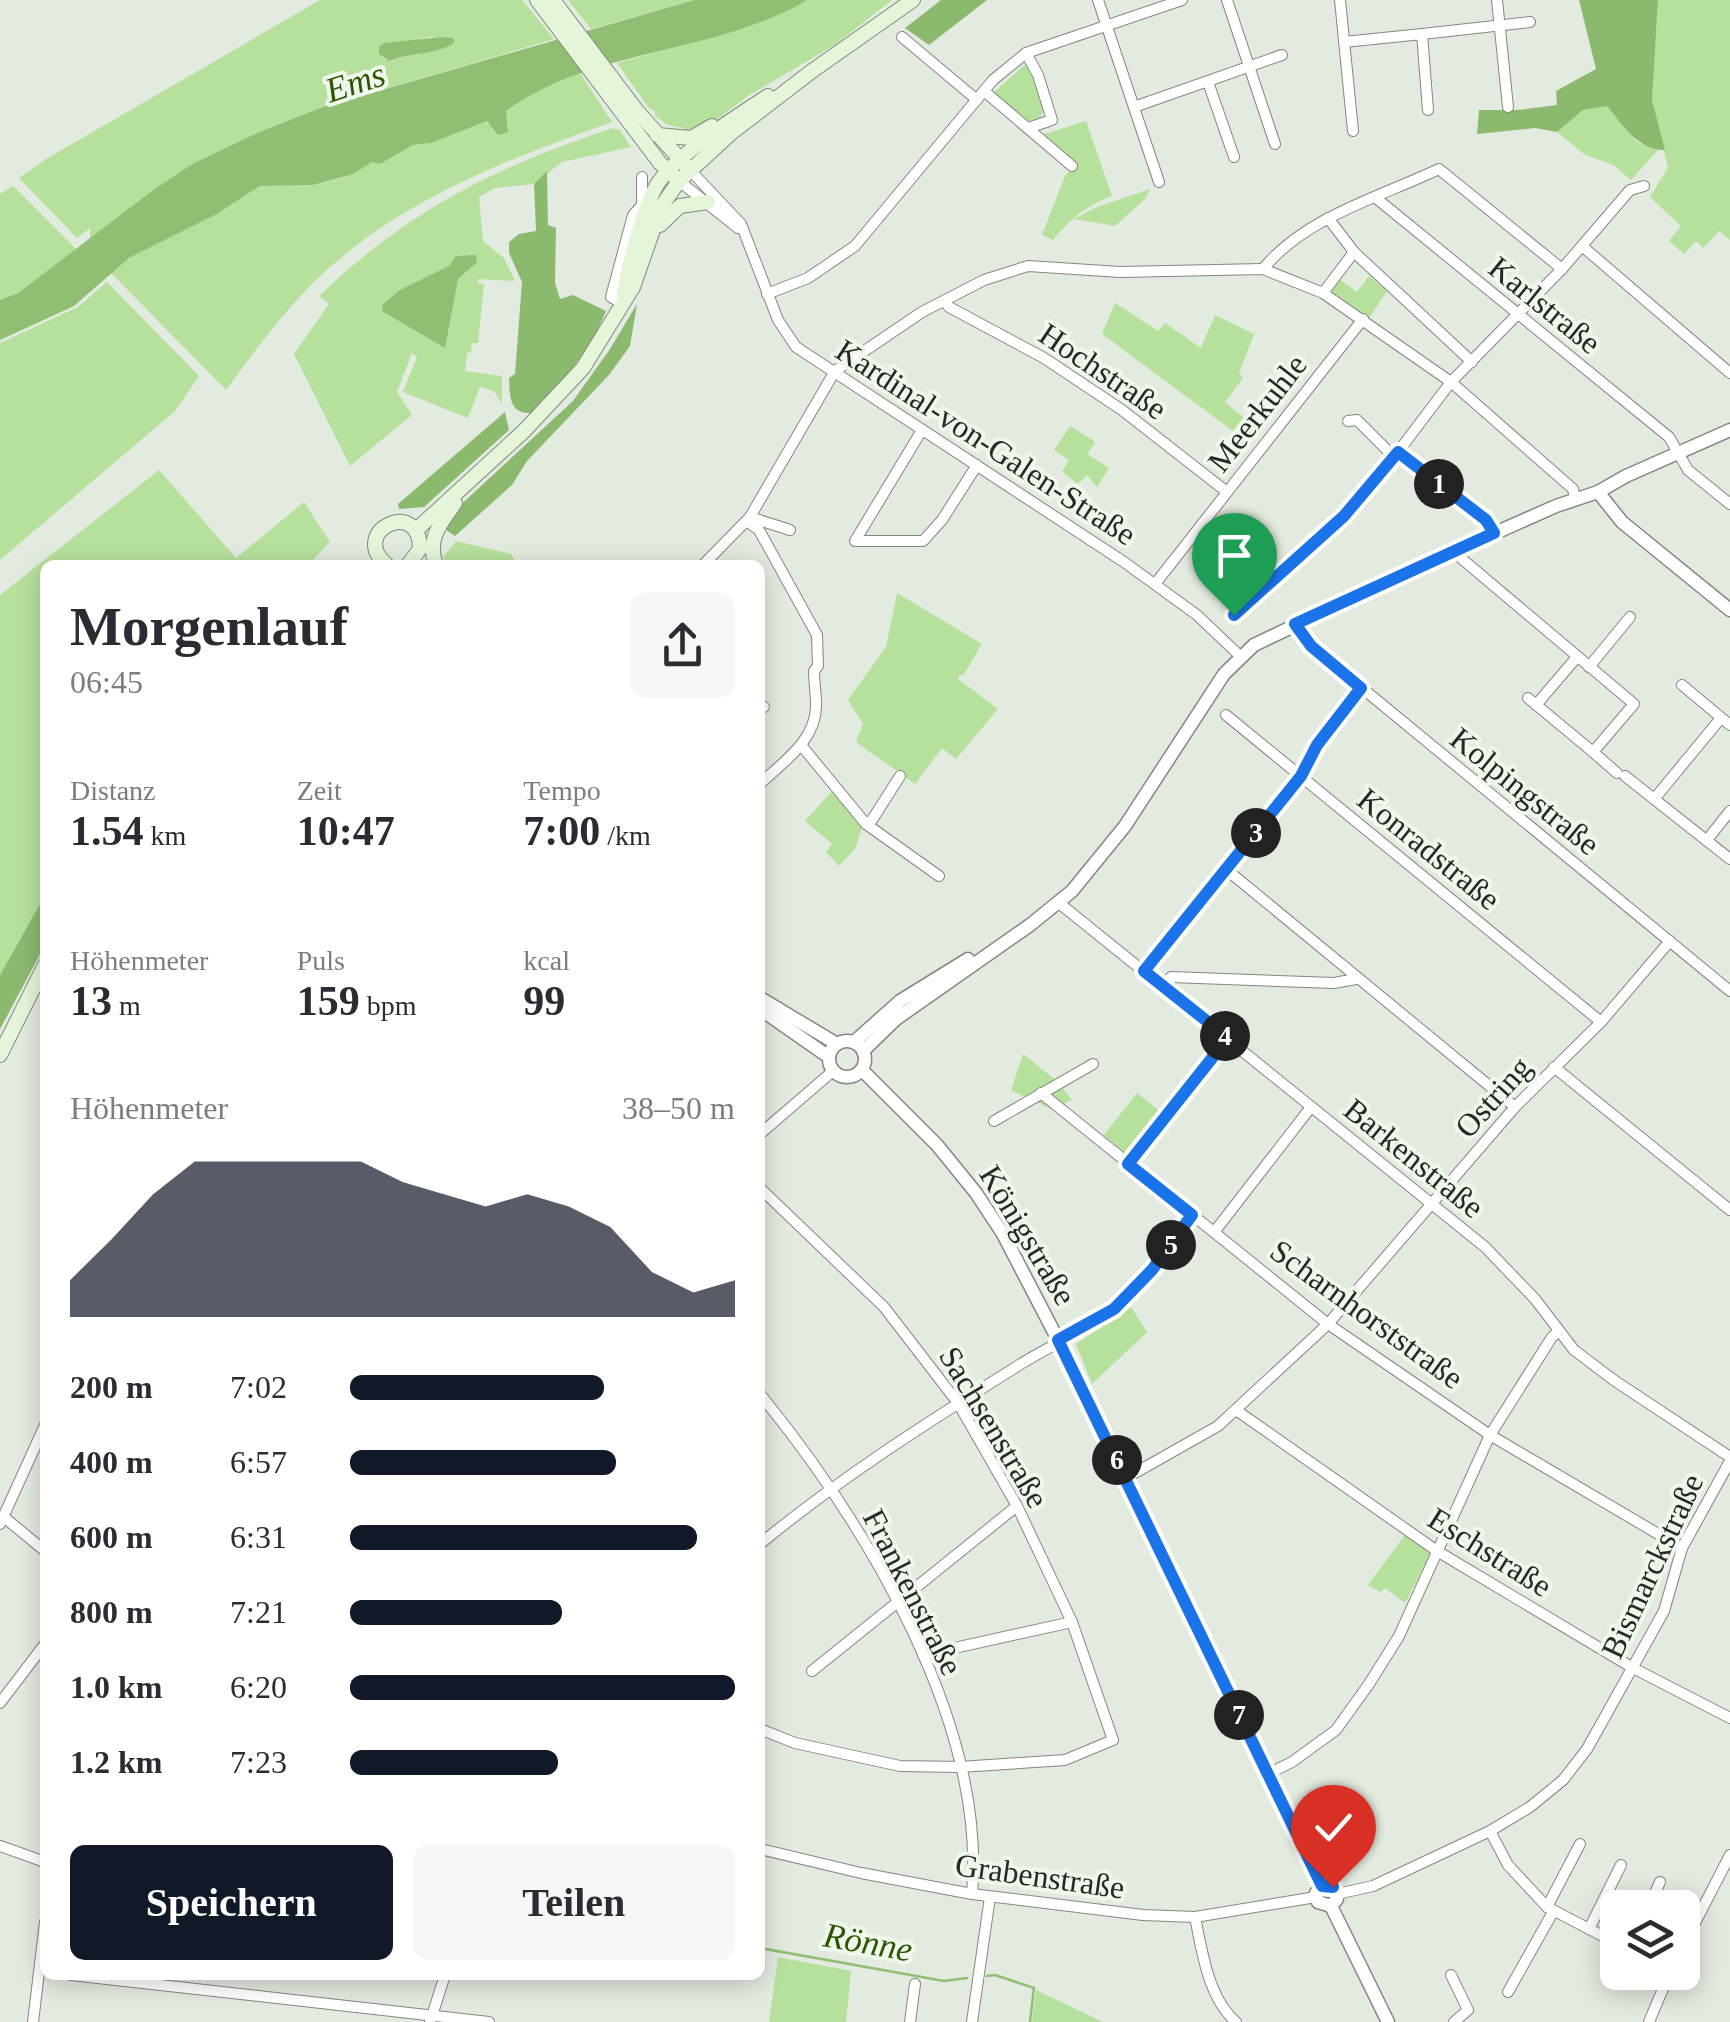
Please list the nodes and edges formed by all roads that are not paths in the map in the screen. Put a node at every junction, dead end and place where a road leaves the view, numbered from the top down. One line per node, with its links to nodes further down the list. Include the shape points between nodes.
1 (537, 0): 24 (main road)
2 (553, 0): 24 (main road)
3 (913, 0): 18 (main road)
4 (1098, 0): 10 (street)
5 (1181, 0): 10 (street)
6 (1227, 0): 17 (street)
7 (1340, 0): 14 (street)
8 (1497, 0): 11 (street)
9 (1530, 22): 11 (street)
10 (1107, 25): 15 (street); 21 (street)
11 (1500, 25): 12 (street); 22 (street)
12 (1422, 34): 14 (street); 23 (street)
13 (902, 37): 20 (street)
14 (1344, 42): 27 (street)
15 (1026, 54): 20 (street); 26 (street, via 1052,120)
16 (1282, 55): 17 (street)
17 (1248, 66): 19 (street); 29 (street)
18 (812, 71): 25 (main road); 32 (main road)
19 (1208, 82): 21 (street); 30 (street)
20 (981, 96): 26 (street); 47 (street, via 855,246 808,278)
21 (1134, 106): 34 (street)
22 (1508, 107)
23 (1428, 110)
24 (630, 112): 28 (main road); 32 (main road)
25 (731, 120): 28 (main road, via 690,138); 32 (main road)
26 (1028, 128): 31 (street)
27 (1353, 131)
28 (656, 135): 32 (main road)
29 (1275, 144)
30 (1234, 157)
31 (1072, 166)
32 (680, 171): 37 (street); 38 (main road, via 657,184); 40 (main road); 41 (street, Kardinal-von-Galen-Straße, via 734,212)
33 (642, 178): 38 (street)
34 (1159, 182)
35 (1644, 186): 42 (street, via 1630,190)
36 (1376, 198): 39 (street); 45 (street, via 1440,169); 50 (street, Karlstraße)
37 (708, 202): 40 (main road, via 676,208); 41 (street)
38 (646, 206): 49 (main road)
39 (1328, 218): 43 (street); 44 (street, via 1277,251)
40 (650, 237): 49 (main road)
41 (749, 239): 47 (street, Kardinal-von-Galen-Straße)
42 (1582, 246): 45 (street); 54 (street)
43 (1354, 252): 46 (street); 52 (street)
44 (1262, 269): 46 (street); 48 (street, via 1028,266)
45 (1562, 269): 50 (street)
46 (1323, 293): 51 (street)
47 (766, 294): 53 (street, Kardinal-von-Galen-Straße, via 790,339)
48 (944, 301): 53 (street); 63 (street, Hochstraße, via 1059,367)
49 (622, 304): 62 (main road, via 560,395)
50 (1518, 314): 52 (street); 60 (street, Karlstraße, via 1670,437)
51 (1362, 320): 55 (street); 63 (street, Meerkuhle)
52 (1472, 362): 55 (street)
53 (835, 371): 57 (street, Kardinal-von-Galen-Straße); 67 (street)
54 (1730, 373)
55 (1451, 382): 59 (street); 65 (street, via 1573,489)
56 (1348, 421): 59 (street, via 1358,420)
57 (922, 430): 61 (street, Kardinal-von-Galen-Straße); 61 (street, via 861,542 923,541)
58 (1730, 430): 60 (street)
59 (1396, 454): 70 (street, via 1486,520); 78 (street, via 1344,516)
60 (1678, 454): 64 (street); 66 (street, Karlstraße)
61 (976, 465): 76 (street, Kardinal-von-Galen-Straße)
62 (470, 482): 68 (main road); 74 (main road, via 433,538)
63 (1227, 492): 76 (street, Meerkuhle)
64 (1598, 492): 65 (street); 77 (street, via 1622,522)
65 (1575, 498): 70 (street)
66 (1730, 504)
67 (749, 519): 69 (street); 75 (street); 88 (street, via 818,635 812,728)
68 (416, 530): 72 (main road, via 397,522 384,526 376,539); 73 (main road)
69 (790, 530)
70 (1494, 533): 71 (street)
71 (1458, 550): 80 (street); 82 (street)
72 (380, 560)
73 (415, 560)
74 (434, 560)
75 (708, 560)
76 (1155, 584): 81 (street, Kardinal-von-Galen-Straße)
77 (1730, 610)
78 (1234, 615)
79 (1630, 617): 83 (street)
80 (1295, 624): 81 (street); 85 (street, Kolpingstraße)
81 (1240, 656): 100 (street, via 1104,854)
82 (1578, 657): 83 (street); 89 (street, via 1532,702)
83 (1590, 667): 89 (street, via 1634,704)
84 (1682, 685): 87 (street)
85 (1361, 688): 91 (street); 101 (street, Kolpingstraße)
86 (1226, 715): 91 (street, Konradstraße)
87 (1726, 721): 93 (street)
88 (801, 745): 92 (street); 95 (street)
89 (1593, 752): 93 (street)
90 (900, 776): 95 (street)
91 (1301, 776): 98 (street); 109 (street, Konradstraße)
92 (765, 779)
93 (1656, 798): 96 (street)
94 (1730, 812): 96 (street)
95 (866, 824): 99 (street)
96 (1707, 840): 97 (street)
97 (1730, 858)
98 (1227, 870): 102 (street); 104 (street)
99 (938, 876)
100 (1058, 903): 102 (street, Barkenstraße); 111 (street, via 900,1001)
101 (1670, 941): 106 (street, Kolpingstraße); 109 (street, Ostring)
102 (1144, 971): 105 (street, Barkenstraße)
103 (40, 978): 112 (main road)
104 (1356, 978): 105 (street, via 1334,984 1171,976); 118 (street)
105 (1163, 986): 110 (street, Barkenstraße)
106 (1730, 991)
107 (765, 1002): 113 (street)
108 (765, 1012): 113 (street)
109 (1602, 1022): 115 (street, Ostring)
110 (1228, 1038): 119 (street, Barkenstraße); 122 (street)
111 (858, 1046): 113 (street); 116 (street)
112 (0, 1055)
113 (833, 1057): 116 (street, via 848,1077); 121 (street)
114 (1093, 1064): 117 (street)
115 (1554, 1067): 118 (street, Ostring); 125 (street)
116 (862, 1070): 130 (street, Königstraße, via 976,1193)
117 (1041, 1093): 120 (street); 122 (street, Scharnhorststraße)
118 (1514, 1106): 124 (street, Ostring)
119 (1311, 1107): 124 (street, Barkenstraße); 127 (street)
120 (994, 1120)
121 (765, 1129)
122 (1128, 1164): 126 (street, Scharnhorststraße)
123 (765, 1193): 132 (street, Sachsenstraße, via 884,1308)
124 (1433, 1204): 128 (street, Ostring); 129 (street, Barkenstraße, via 1498,1261)
125 (1730, 1210)
126 (1192, 1215): 127 (street, Scharnhorststraße); 130 (street, via 1114,1309)
127 (1215, 1231): 128 (street, Scharnhorststraße)
128 (1328, 1324): 133 (street, Ostring); 134 (street, Scharnhorststraße)
129 (1559, 1331): 134 (street); 136 (street, Barkenstraße, via 1614,1381)
130 (1058, 1340): 132 (street); 137 (street, Königstraße)
131 (765, 1400): 138 (street, Frankenstraße)
132 (958, 1403): 138 (street); 139 (street, Sachsenstraße)
133 (1236, 1410): 137 (street, Ostring); 144 (street, Eschstraße)
134 (1490, 1434): 143 (street, Scharnhorststraße); 144 (street)
135 (40, 1436): 140 (street)
136 (1730, 1459): 143 (street, Bismarckstraße)
137 (1126, 1478): 155 (street, Königstraße)
138 (832, 1489): 141 (street); 145 (street, Frankenstraße)
139 (1016, 1506): 145 (street); 146 (street, Sachsenstraße)
140 (3, 1521): 142 (street)
141 (765, 1540)
142 (40, 1547)
143 (1682, 1548): 149 (street, Bismarckstraße, via 1664,1611)
144 (1437, 1551): 149 (street, Eschstraße); 155 (street, via 1399,1636 1336,1730)
145 (898, 1602): 148 (street, Frankenstraße); 150 (street)
146 (1072, 1622): 148 (street); 154 (street, Sachsenstraße, via 1113,1740 1065,1760)
147 (40, 1651): 151 (street)
148 (923, 1655): 154 (street, Frankenstraße)
149 (1633, 1668): 152 (street, Eschstraße); 156 (street, Bismarckstraße, via 1563,1780)
150 (812, 1671)
151 (0, 1703)
152 (1730, 1718)
153 (765, 1731): 154 (street, via 900,1766)
154 (960, 1767): 166 (street, Frankenstraße, via 972,1819)
155 (1268, 1774): 165 (street, Königstraße)
156 (1490, 1831): 168 (street, Bismarckstraße); 169 (street, via 1508,1865)
157 (1580, 1844): 169 (street)
158 (0, 1846): 161 (street)
159 (765, 1849): 166 (street, Grabenstraße)
160 (1730, 1855): 170 (street)
161 (40, 1860)
162 (1621, 1864): 172 (street)
163 (1660, 1882): 164 (street)
164 (1656, 1890)
165 (1319, 1891): 168 (street, via 1321,1905); 171 (street, Grabenstraße)
166 (972, 1894): 167 (street, Grabenstraße)
167 (990, 1897): 171 (street, Grabenstraße); 185 (street)
168 (1334, 1900): 187 (street)
169 (1550, 1909): 172 (street); 180 (street)
170 (1700, 1913)
171 (1195, 1917): 186 (street, via 1204,1960 1225,2012)
172 (1588, 1929): 173 (street)
173 (1600, 1935)
174 (1451, 1975): 188 (street, via 1468,2010)
175 (40, 1980): 182 (street)
176 (112, 1980): 181 (street)
177 (443, 1980): 181 (street)
178 (914, 1984): 184 (street)
179 (1662, 1990): 189 (street)
180 (1508, 1992)
181 (431, 2019): 183 (street)
182 (32, 2022)
183 (489, 2022)
184 (910, 2022)
185 (972, 2022)
186 (1236, 2022)
187 (1388, 2022)
188 (1454, 2022)
189 (1648, 2022)

